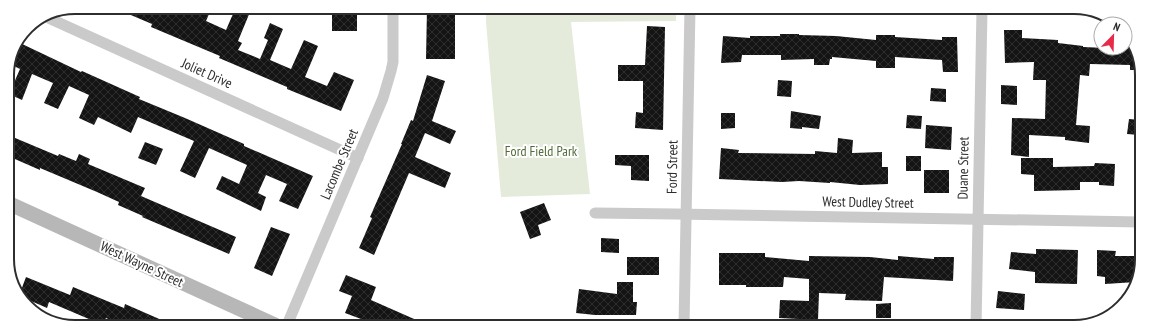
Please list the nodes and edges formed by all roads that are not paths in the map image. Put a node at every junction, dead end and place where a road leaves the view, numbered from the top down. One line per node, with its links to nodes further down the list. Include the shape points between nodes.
1 (393, 14): 5 (street, Lacombe Street, via 391,72)
2 (690, 14): 8 (street, Ford Street)
3 (982, 14): 9 (street, Duane Street)
4 (51, 19): 5 (street, Joliet Drive)
5 (358, 158): 12 (street, Lacombe Street)
6 (14, 206): 11 (street, West Wayne Street)
7 (595, 214): 8 (street, West Dudley Street)
8 (687, 214): 9 (street, West Dudley Street); 13 (street, Ford Street)
9 (978, 219): 10 (street, West Dudley Street); 14 (street, Duane Street)
10 (1135, 222)
11 (265, 320)
12 (289, 320)
13 (684, 320)
14 (976, 320)

